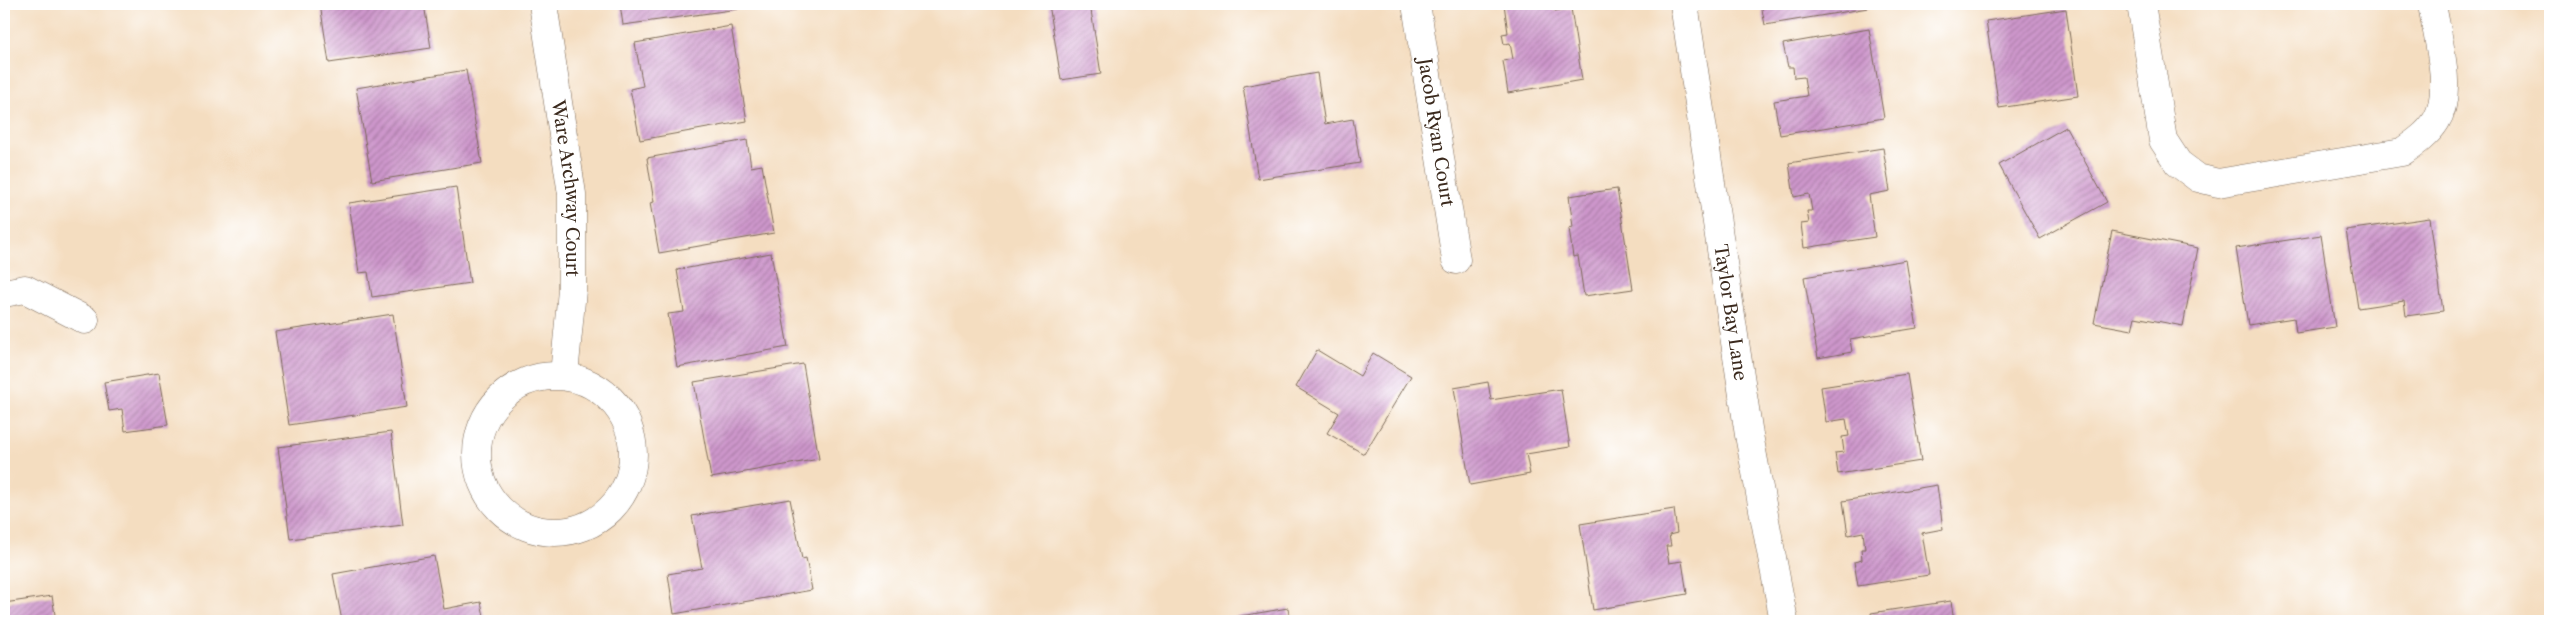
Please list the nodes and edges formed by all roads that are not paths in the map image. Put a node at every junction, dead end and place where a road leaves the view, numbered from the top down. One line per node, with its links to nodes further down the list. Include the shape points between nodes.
1 (543, 4): 9 (street, Ware Archway Court, via 572,194 572,290)
2 (1416, 4): 6 (street, Jacob Ryan Court)
3 (1684, 4): 10 (street, Taylor Bay Lane, via 1749,436)
4 (2141, 4): 5 (street, via 2163,140 2178,163 2198,178 2218,183 2402,152 2424,136 2437,120 2446,94)
5 (2432, 4)
6 (1456, 260)
7 (4, 293): 8 (street, via 25,289)
8 (85, 320)
9 (564, 375): 9 (street, via 539,376 508,391 496,402 482,424 477,448 479,474 489,497 507,516 529,528 554,533 579,529 603,518 621,498 632,473 634,455 627,420 612,398 590,382)
10 (1784, 621)

